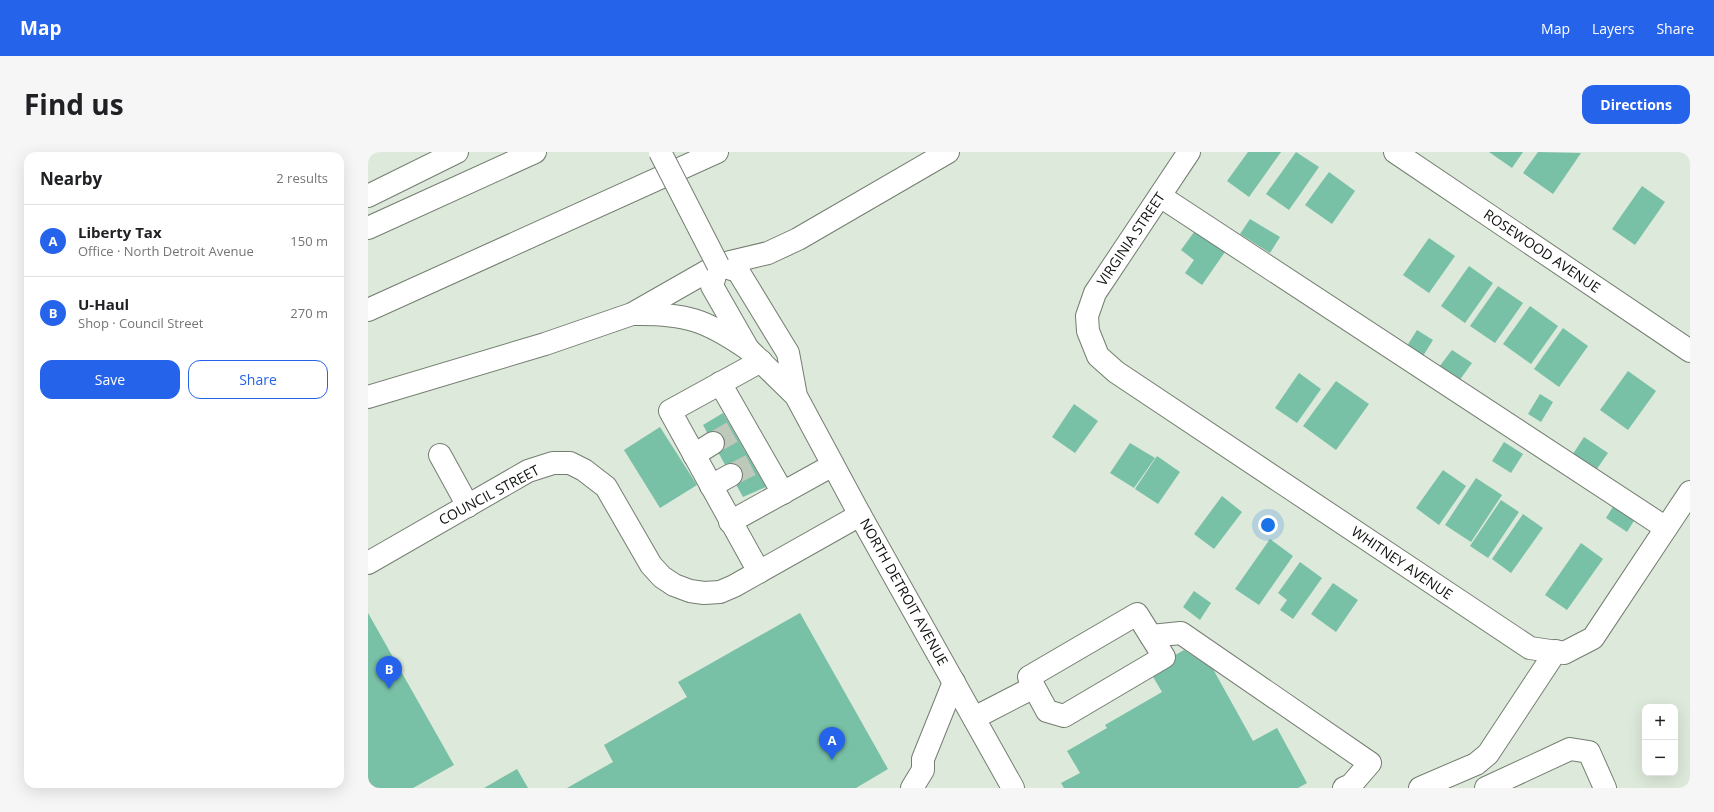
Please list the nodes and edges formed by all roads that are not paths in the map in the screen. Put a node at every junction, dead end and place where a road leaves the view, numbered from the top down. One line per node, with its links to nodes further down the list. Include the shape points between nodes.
1 (457, 152): 8 (main road)
2 (535, 152): 10 (main road)
3 (660, 152): 11 (main road, bridge)
4 (717, 152): 12 (main road)
5 (948, 152): 11 (main road, via 798,239 768,253)
6 (1189, 152): 9 (main road, VIRGINIA STREET)
7 (1395, 152): 15 (main road, ROSEWOOD AVENUE)
8 (368, 196)
9 (1160, 196): 14 (main road, VIRGINIA STREET, via 1095,293 1088,316); 31 (main road)
10 (368, 228)
11 (718, 265): 13 (main road); 16 (main road, NORTH DETROIT AVENUE, via 712,286); 18 (main road, NORTH DETROIT AVENUE, via 738,271 788,353)
12 (368, 310)
13 (632, 314): 16 (main road, via 661,314 695,320 726,334); 19 (main road, via 545,344)
14 (1088, 331): 35 (main road, WHITNEY AVENUE, via 1098,356 1116,372 1530,648)
15 (1690, 351)
16 (754, 355): 17 (main road); 18 (main road, NORTH DETROIT AVENUE)
17 (720, 383): 22 (main road, via 670,411); 27 (main road, via 739,428 758,462)
18 (796, 396): 23 (main road, NORTH DETROIT AVENUE)
19 (368, 397)
20 (713, 444): 22 (main road)
21 (440, 454): 28 (main road)
22 (694, 455): 25 (main road)
23 (833, 465): 27 (main road); 29 (main road, NORTH DETROIT AVENUE)
24 (731, 475): 25 (main road)
25 (711, 486): 30 (main road)
26 (1690, 492): 31 (main road, WHITNEY AVENUE)
27 (783, 493): 30 (main road)
28 (468, 506): 32 (main road, COUNCIL STREET); 33 (main road, COUNCIL STREET, via 528,471 553,463 570,463 606,487 651,565 674,585 690,591 720,592)
29 (860, 515): 33 (main road, COUNCIL STREET); 36 (main road, NORTH DETROIT AVENUE)
30 (730, 522): 33 (main road)
31 (1666, 528): 35 (main road, WHITNEY AVENUE, via 1593,638 1564,653)
32 (374, 559)
33 (759, 572)
34 (1151, 636): 37 (main road, via 1137,614 1029,677); 37 (main road, via 1164,657 1064,716 1047,711); 44 (main road, via 1181,633 1370,763)
35 (1556, 652): 45 (main road, via 1488,754 1476,764)
36 (954, 682): 38 (main road, NORTH DETROIT AVENUE); 40 (main road)
37 (1034, 687): 38 (main road)
38 (974, 718): 43 (main road, NORTH DETROIT AVENUE)
39 (1589, 752): 46 (main road, via 1570,749); 47 (main road); 48 (main road)
40 (923, 759): 41 (main road, via 913,765); 42 (main road, via 923,770)
41 (900, 788)
42 (912, 788)
43 (1013, 788)
44 (1344, 788)
45 (1420, 788)
46 (1486, 788)
47 (1512, 788)
48 (1605, 788)

